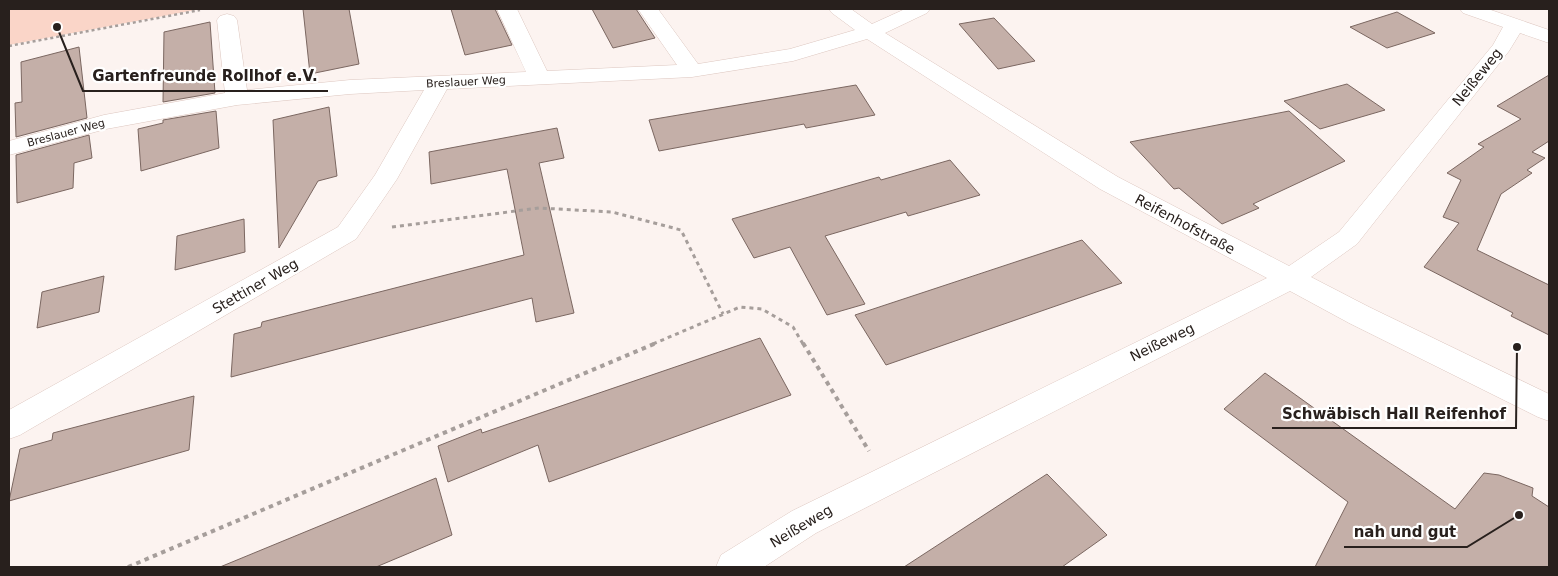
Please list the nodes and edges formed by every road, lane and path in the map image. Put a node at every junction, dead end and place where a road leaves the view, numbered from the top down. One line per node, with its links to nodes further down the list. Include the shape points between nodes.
1 (206, 9): 11 (path)
2 (506, 9): 13 (street)
3 (648, 9): 12 (street)
4 (839, 9): 9 (street, Reifenhofstraße)
5 (920, 9): 9 (street, Breslauer Weg)
6 (1470, 9): 8 (street)
7 (227, 20): 15 (street)
8 (1514, 25): 10 (street); 18 (street, Neißeweg, via 1502,47 1348,238)
9 (870, 32): 12 (street, Breslauer Weg, via 793,55); 18 (street, Reifenhofstraße, via 1110,183)
10 (1549, 37)
11 (9, 46)
12 (692, 71): 13 (street, Breslauer Weg)
13 (540, 79): 14 (street, Breslauer Weg)
14 (439, 83): 15 (street, Breslauer Weg, via 350,87); 17 (street, Stettiner Weg, via 385,179)
15 (237, 98): 16 (street, Breslauer Weg, via 104,122)
16 (9, 148)
17 (347, 233): 19 (path, via 538,208 612,212 681,230); 21 (street, Stettiner Weg)
18 (1289, 279): 20 (street, Reifenhofstraße); 22 (street, Neißeweg)
19 (723, 314): 22 (path, via 740,307 762,309 793,327); 23 (path)
20 (1549, 408)
21 (9, 426)
22 (886, 480): 24 (street, Neißeweg, via 804,522)
23 (128, 567)
24 (734, 567)

